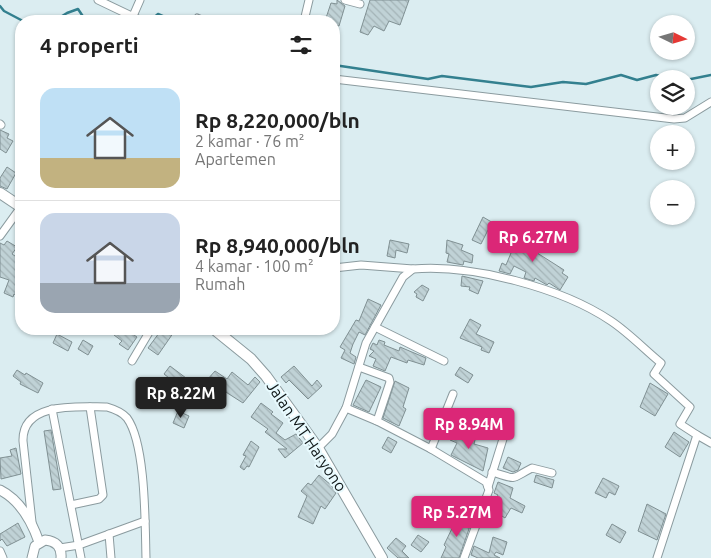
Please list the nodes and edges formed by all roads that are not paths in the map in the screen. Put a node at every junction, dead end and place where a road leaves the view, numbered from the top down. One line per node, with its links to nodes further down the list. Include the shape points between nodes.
1 (98, 0): 6 (street)
2 (140, 0): 7 (street)
3 (309, 0): 8 (street)
4 (344, 0): 5 (street)
5 (360, 4)
6 (130, 15)
7 (132, 15)
8 (305, 15)
9 (340, 80): 10 (street, via 674,119 685,118)
10 (711, 102)
11 (0, 193): 12 (main road)
12 (15, 203)
13 (15, 215): 14 (street)
14 (0, 236)
15 (340, 267): 16 (street, via 361,264)
16 (413, 269): 17 (street, via 403,277); 29 (street, via 460,269 544,289 611,321 661,364 654,374 690,408 680,424)
17 (375, 327): 21 (street); 22 (street)
18 (147, 335): 20 (street)
19 (221, 335): 31 (main road, Jalan MT Haryono, via 258,366)
20 (132, 361)
21 (444, 361)
22 (359, 367): 26 (street); 27 (street, via 389,378)
23 (453, 394): 32 (street)
24 (90, 407): 25 (street); 37 (street, via 103,495); 38 (street, via 114,409 126,416 131,425 138,450)
25 (52, 408): 37 (street); 39 (street, via 32,418 23,430)
26 (346, 408): 27 (street); 31 (street, via 332,434)
27 (377, 421): 32 (street)
28 (507, 426): 33 (street)
29 (697, 435): 30 (street); 52 (street)
30 (711, 443)
31 (318, 448): 50 (main road, Jalan MT Haryono)
32 (431, 448): 35 (street, via 483,478)
33 (492, 472): 34 (street, via 513,478 532,468); 35 (street)
34 (552, 473)
35 (488, 488): 51 (street)
36 (0, 490): 39 (street, via 11,497)
37 (71, 505): 42 (street)
38 (145, 521): 40 (street); 49 (street)
39 (32, 522): 41 (street)
40 (109, 534): 42 (street); 48 (street)
41 (39, 542): 44 (street, via 51,541); 46 (street)
42 (79, 546): 44 (street); 47 (street)
43 (0, 552): 45 (street)
44 (61, 553)
45 (3, 558)
46 (32, 558)
47 (81, 558)
48 (111, 558)
49 (146, 558)
50 (382, 558)
51 (464, 558)
52 (656, 558)

